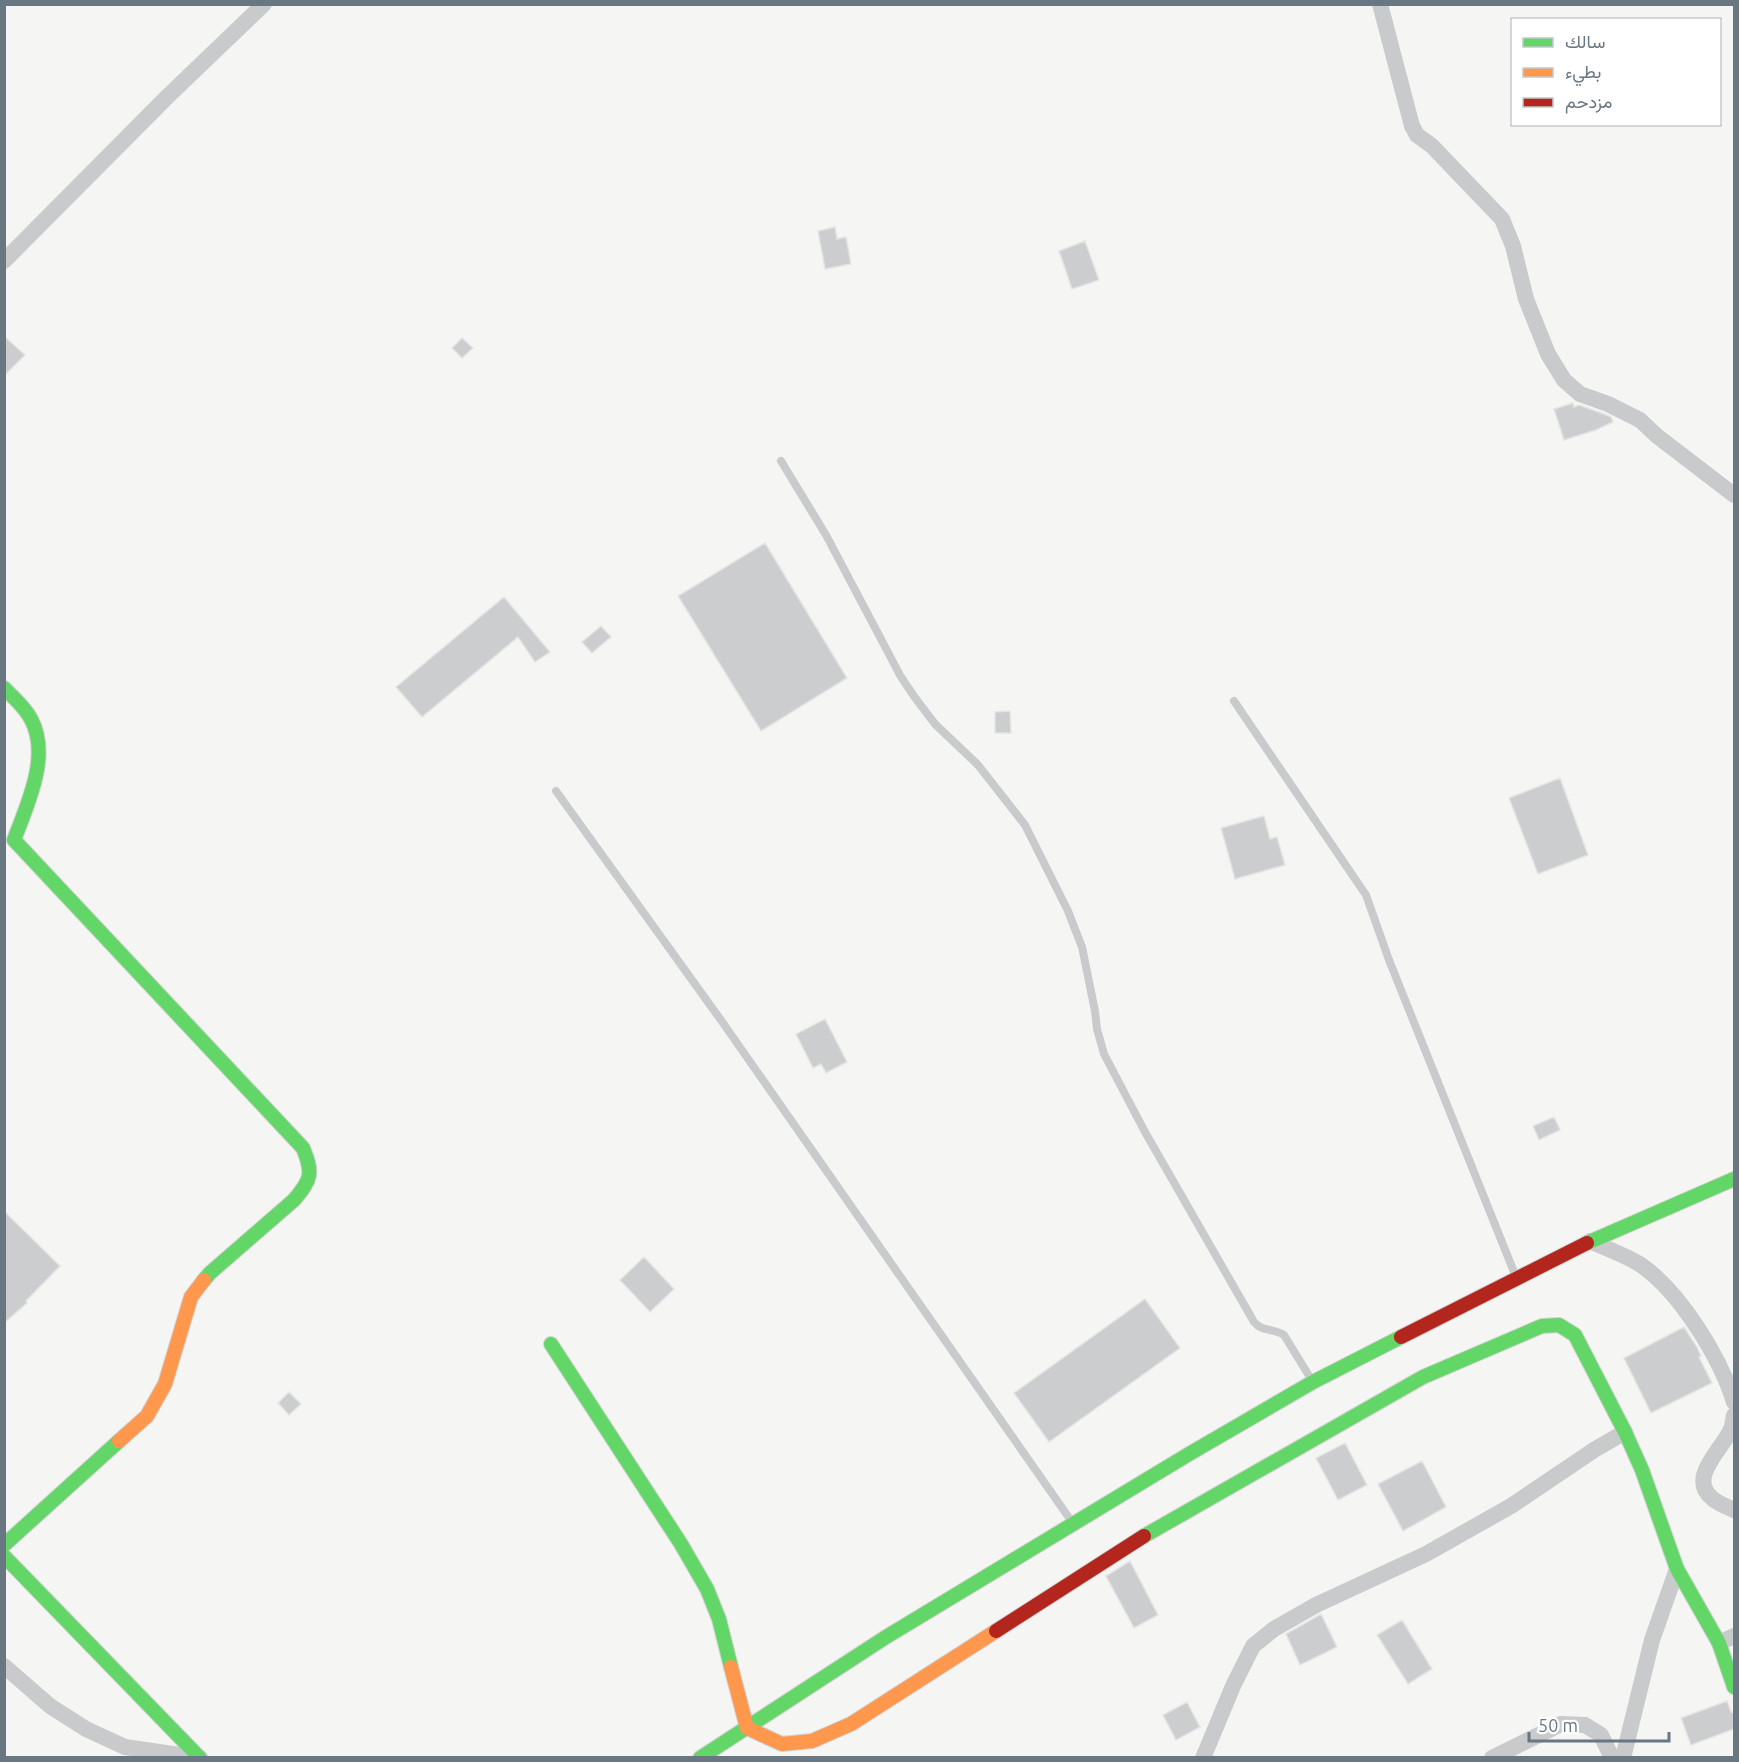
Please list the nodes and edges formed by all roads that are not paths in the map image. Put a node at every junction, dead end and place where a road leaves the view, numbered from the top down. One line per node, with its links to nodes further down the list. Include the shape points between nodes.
1 (264, 4): 3 (street)
2 (1380, 4): 5 (street, via 1412,126 1502,219 1526,299 1548,354 1564,380 1580,394 1640,420)
3 (4, 261)
4 (781, 461): 14 (lane, via 826,535 901,677 935,724 978,765 1025,825 1082,947 1104,1054 1254,1322 1259,1328 1284,1335)
5 (1734, 495)
6 (4, 688): 9 (street, via 34,724 38,744 32,792)
7 (1234, 701): 12 (lane, via 1366,895)
8 (556, 791): 19 (lane)
9 (9, 845): 20 (street, via 303,1149 311,1169 306,1186 294,1200 210,1273 191,1297 165,1384 147,1416)
10 (1734, 1179): 11 (street)
11 (1590, 1241): 12 (street); 15 (street, via 1640,1264 1668,1288 1703,1336)
12 (1517, 1279): 14 (street)
13 (551, 1344): 26 (street, via 707,1589 719,1619)
14 (1313, 1382): 19 (street)
15 (1734, 1402)
16 (1734, 1415): 18 (street, via 1731,1430 1704,1473 1704,1487 1712,1499)
17 (1625, 1432): 22 (street); 26 (street, via 1575,1335 1559,1325 1542,1326 1424,1377 1162,1524 851,1724 812,1741 782,1744); 29 (street, via 1511,1506 1426,1554 1274,1629 1253,1646)
18 (1734, 1510)
19 (1074, 1525): 26 (street, via 886,1637)
20 (4, 1545)
21 (4, 1556): 27 (street)
22 (1677, 1569): 23 (street); 32 (street, via 1652,1640)
23 (1727, 1640): 25 (street)
24 (4, 1666): 27 (street, via 50,1706 86,1729 125,1747)
25 (1734, 1687)
26 (747, 1728): 28 (street)
27 (200, 1758)
28 (700, 1758)
29 (1203, 1758)
30 (1492, 1758): 31 (street, via 1561,1724 1585,1725 1601,1735)
31 (1612, 1758)
32 (1623, 1758)

